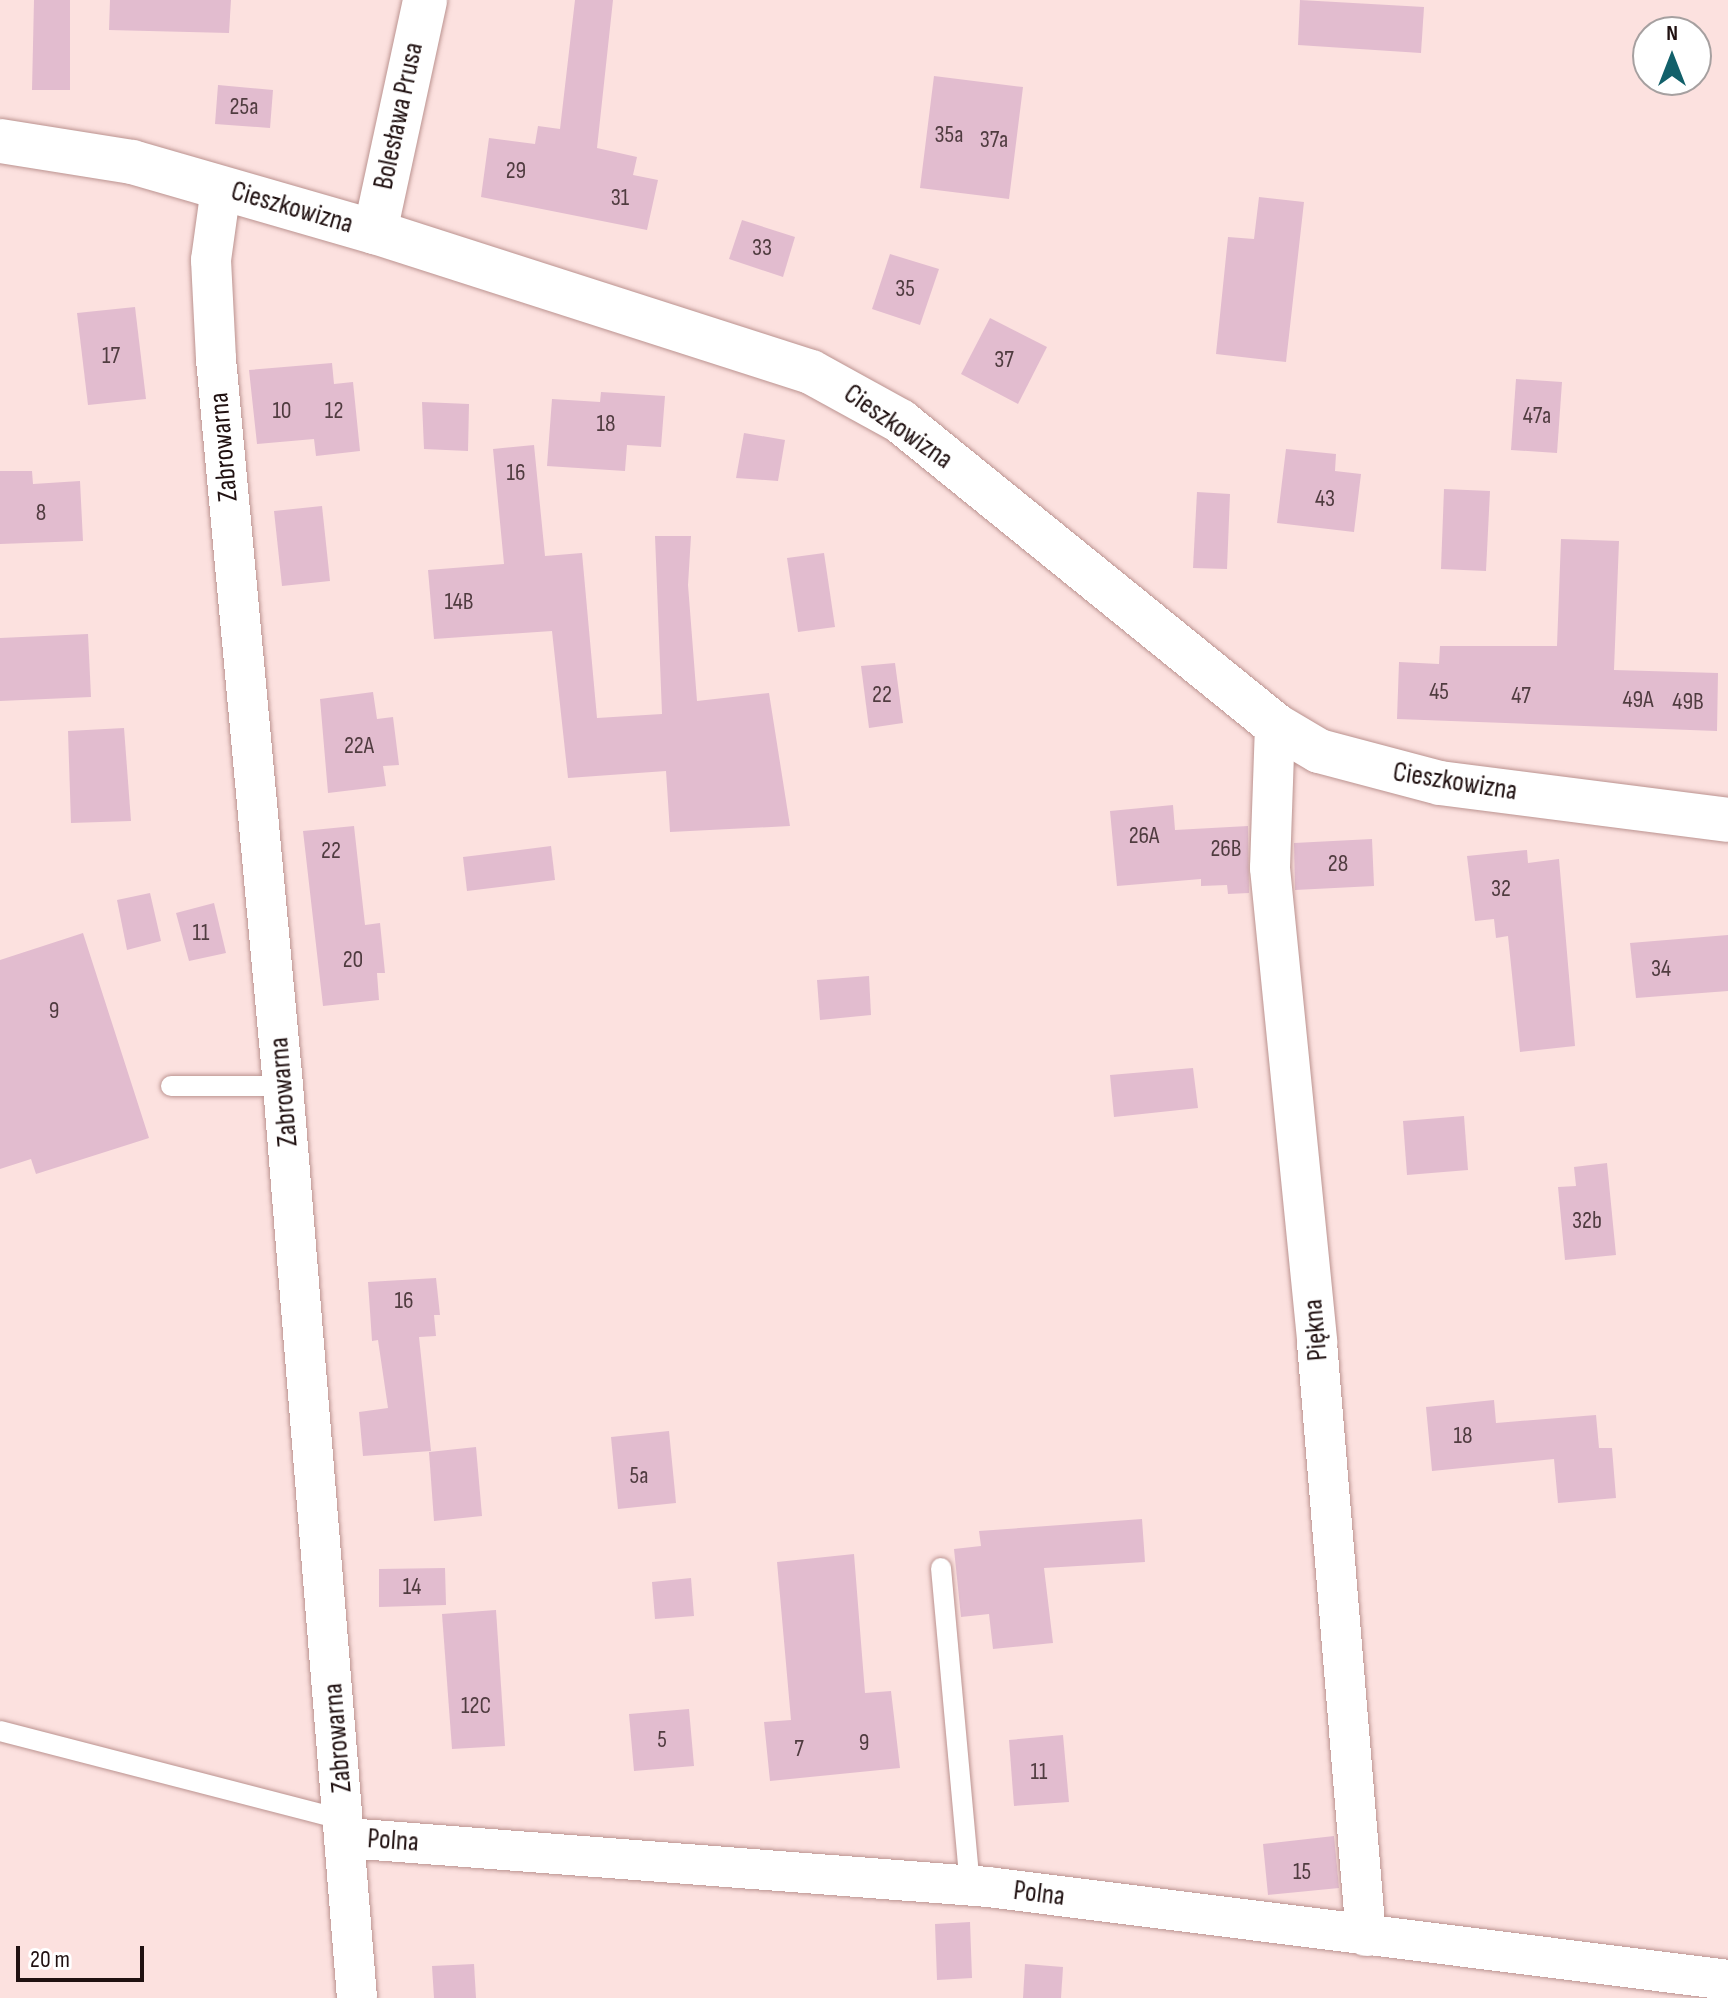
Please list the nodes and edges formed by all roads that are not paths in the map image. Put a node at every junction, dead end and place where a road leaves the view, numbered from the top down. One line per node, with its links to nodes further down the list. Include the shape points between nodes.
1 (425, 0): 4 (street, Bolesława Prusa)
2 (0, 141): 3 (street, Cieszkowizna, via 132,162)
3 (221, 188): 4 (street, Cieszkowizna); 8 (street, Zabrowarna, via 211,260 216,359)
4 (375, 232): 5 (street, Cieszkowizna, via 741,347 866,399)
5 (1275, 725): 6 (street, Cieszkowizna, via 1319,751 1440,783); 13 (street, Piękna, via 1270,868 1317,1343)
6 (1728, 820)
7 (171, 1086): 8 (lane)
8 (283, 1086): 11 (street, Zabrowarna)
9 (941, 1568): 12 (lane)
10 (0, 1731): 11 (lane)
11 (346, 1829): 12 (street, Polna); 15 (street, Zabrowarna)
12 (970, 1886): 13 (street, Polna)
13 (1366, 1936): 14 (street, Polna)
14 (1728, 1980)
15 (357, 1998)

